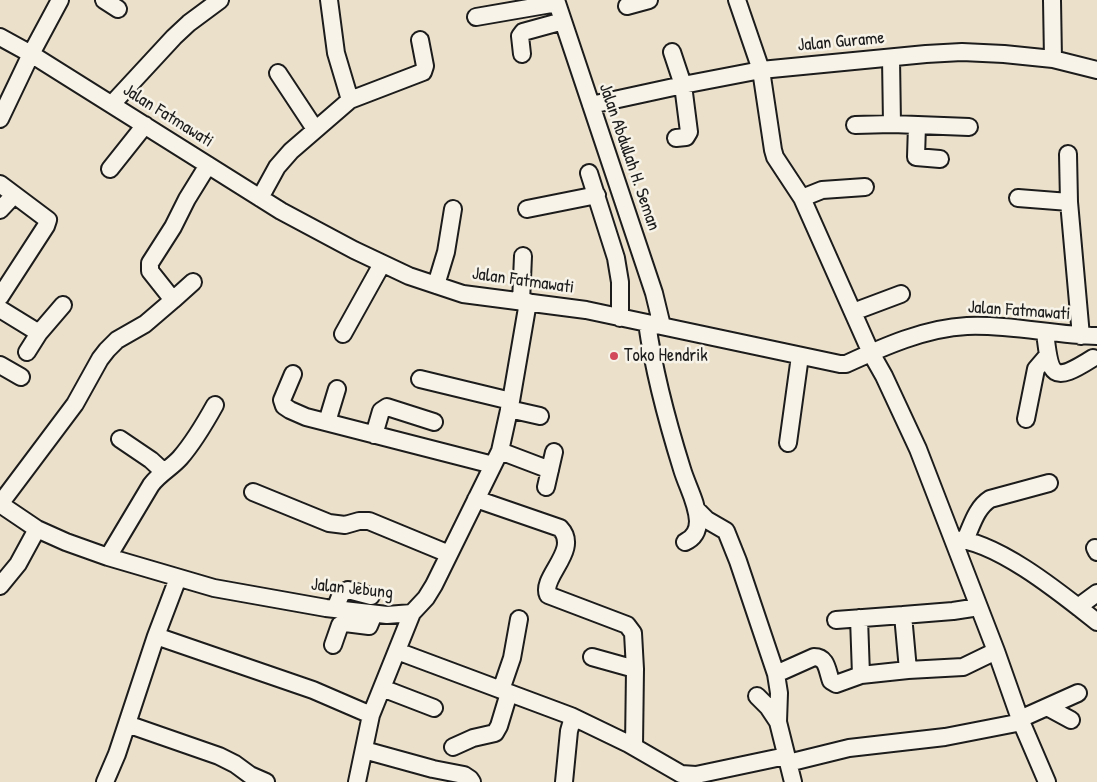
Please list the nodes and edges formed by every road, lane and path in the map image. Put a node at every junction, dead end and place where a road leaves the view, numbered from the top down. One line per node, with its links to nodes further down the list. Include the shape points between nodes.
1 (60, 0): 16 (street)
2 (104, 0): 10 (street)
3 (220, 0): 25 (street, via 174,37)
4 (329, 0): 24 (street, via 334,46)
5 (649, 0): 9 (street)
6 (737, 0): 20 (street)
7 (1052, 0): 19 (street)
8 (556, 2): 11 (street); 12 (street, Jalan Abdullah H. Seman)
9 (627, 6)
10 (118, 9)
11 (476, 17)
12 (563, 21): 17 (street, via 522,32); 26 (street, Jalan Abdullah H. Seman)
13 (0, 37): 16 (street, Jalan Fatmawati)
14 (420, 40): 24 (street, via 425,66 423,72)
15 (672, 52): 23 (street)
16 (31, 54): 25 (street, Jalan Fatmawati); 27 (street)
17 (522, 54)
18 (891, 58): 19 (street, Jalan Gurame, via 962,52); 20 (street, Jalan Gurame); 28 (street)
19 (1053, 59): 21 (street, Jalan Gurame)
20 (761, 70): 23 (street, Jalan Gurame); 45 (street, via 773,150)
21 (1097, 70)
22 (278, 73): 33 (street)
23 (683, 85): 26 (street, Jalan Gurame); 34 (street, via 689,132 686,137)
24 (350, 100): 33 (street)
25 (112, 104): 29 (street, Jalan Fatmawati)
26 (592, 105): 51 (street, Jalan Abdullah H. Seman)
27 (0, 119)
28 (892, 124): 30 (street); 31 (street)
29 (145, 125): 37 (street, Jalan Fatmawati); 38 (street)
30 (855, 125)
31 (917, 125): 32 (street); 36 (street, via 916,157)
32 (969, 127)
33 (315, 129): 44 (street, via 277,167)
34 (676, 138)
35 (1068, 154): 47 (street)
36 (940, 159)
37 (208, 165): 44 (street, Jalan Fatmawati); 59 (street, via 150,263 150,271)
38 (110, 169)
39 (589, 173): 42 (street)
40 (0, 184): 43 (street)
41 (865, 187): 45 (street, via 822,190)
42 (597, 194): 49 (street); 52 (street)
43 (14, 195): 50 (street); 58 (street, via 46,217 47,223)
44 (260, 198): 54 (street, Jalan Fatmawati)
45 (802, 198): 63 (street)
46 (1018, 198): 47 (street)
47 (1069, 202): 69 (street)
48 (453, 209): 56 (street, via 446,252)
49 (527, 209)
50 (0, 210)
51 (637, 242): 52 (street); 65 (street, Jalan Abdullah H. Seman, via 654,294)
52 (613, 246): 64 (street, via 620,282)
53 (524, 256): 60 (street, Jalan Jebung)
54 (382, 264): 56 (street, Jalan Fatmawati); 68 (street)
55 (193, 282): 59 (street)
56 (436, 285): 60 (street, Jalan Fatmawati, via 464,294)
57 (901, 294): 63 (street)
58 (0, 297)
59 (173, 300): 97 (street, via 107,350 75,404)
60 (524, 302): 64 (street, Jalan Fatmawati); 81 (street, Jalan Jebung)
61 (63, 305): 67 (street)
62 (0, 309): 67 (street)
63 (853, 312): 71 (street)
64 (620, 318): 65 (street, Jalan Fatmawati)
65 (654, 325): 73 (street, Jalan Fatmawati); 98 (street, Jalan Abdullah H. Seman, via 652,355 666,416)
66 (1045, 332): 69 (street, Jalan Fatmawati); 71 (street, Jalan Fatmawati, via 965,326 918,336); 72 (street)
67 (39, 333): 70 (street)
68 (343, 334)
69 (1089, 336)
70 (26, 352)
71 (871, 353): 73 (street, Jalan Fatmawati, via 846,364); 100 (street)
72 (1048, 355): 74 (street, via 1052,369 1063,374); 83 (street, via 1036,368)
73 (800, 356): 88 (street)
74 (1093, 358)
75 (0, 366): 77 (street)
76 (293, 374): 84 (street, via 282,400 284,406)
77 (20, 377)
78 (420, 379): 81 (street)
79 (337, 389): 84 (street)
80 (215, 405): 92 (street, via 196,437)
81 (510, 405): 82 (street); 90 (street, Jalan Jebung)
82 (540, 416)
83 (1026, 419)
84 (326, 422): 86 (street)
85 (434, 422): 86 (street, via 387,407 381,411)
86 (374, 435): 90 (street)
87 (120, 439): 92 (street)
88 (788, 443)
89 (554, 452): 91 (street)
90 (496, 458): 91 (street); 96 (street, Jalan Jebung)
91 (550, 470): 94 (street)
92 (164, 472): 103 (street, via 151,485)
93 (1049, 483): 100 (street, via 990,499 983,504)
94 (546, 487)
95 (253, 492): 102 (street, via 329,523 345,526 368,521)
96 (476, 499): 102 (street, Jalan Jebung); 123 (street, via 556,526 563,532 564,553 546,593 626,625 633,633)
97 (0, 504): 99 (street, Jalan Jebung)
98 (697, 510): 101 (street, via 696,532); 125 (street, via 726,531)
99 (37, 529): 103 (street, Jalan Jebung); 105 (street, via 18,564)
100 (959, 540): 108 (street); 109 (street, via 1003,555)
101 (685, 542)
102 (449, 554): 112 (street, Jalan Jebung, via 426,598)
103 (108, 557): 104 (street, Jalan Jebung)
104 (178, 578): 110 (street, Jalan Jebung, via 214,588); 118 (street)
105 (0, 586)
106 (1097, 594): 109 (street)
107 (371, 596): 110 (street, via 348,590 342,594)
108 (979, 607): 113 (street); 121 (street)
109 (1078, 607): 117 (street)
110 (335, 609): 111 (street, Jalan Jebung)
111 (374, 614): 112 (street, Jalan Jebung); 119 (street, via 369,626 340,626)
112 (412, 614): 120 (street)
113 (903, 615): 114 (street); 124 (street)
114 (859, 618): 116 (street); 126 (street)
115 (519, 619): 128 (street)
116 (836, 620)
117 (1097, 622)
118 (156, 636): 133 (street, via 313,690); 138 (street)
119 (333, 645)
120 (396, 651): 127 (street); 128 (street)
121 (996, 651): 124 (street, via 963,667); 136 (street)
122 (592, 657): 123 (street)
123 (634, 669): 139 (street)
124 (908, 670): 126 (street)
125 (776, 674): 126 (street, via 817,657 825,661 832,682 839,684); 137 (street)
126 (861, 675)
127 (382, 688): 132 (street); 133 (street)
128 (505, 692): 134 (street); 140 (street, via 495,733)
129 (1078, 693): 131 (street)
130 (757, 696): 137 (street)
131 (1047, 707): 135 (street); 136 (street)
132 (434, 708)
133 (371, 714): 141 (street)
134 (573, 717): 139 (street); 148 (street)
135 (1071, 720)
136 (1021, 721): 142 (street, via 945,737); 150 (street)
137 (778, 722): 142 (street)
138 (127, 724): 144 (street); 145 (street, via 219,756)
139 (634, 746): 142 (street, via 673,770 688,775)
140 (453, 747)
141 (364, 750): 143 (street); 146 (street)
142 (787, 759): 149 (street)
143 (442, 776): 147 (street, via 464,776)
144 (109, 781)
145 (266, 782)
146 (357, 782)
147 (472, 782)
148 (564, 782)
149 (793, 782)
150 (1047, 782)

